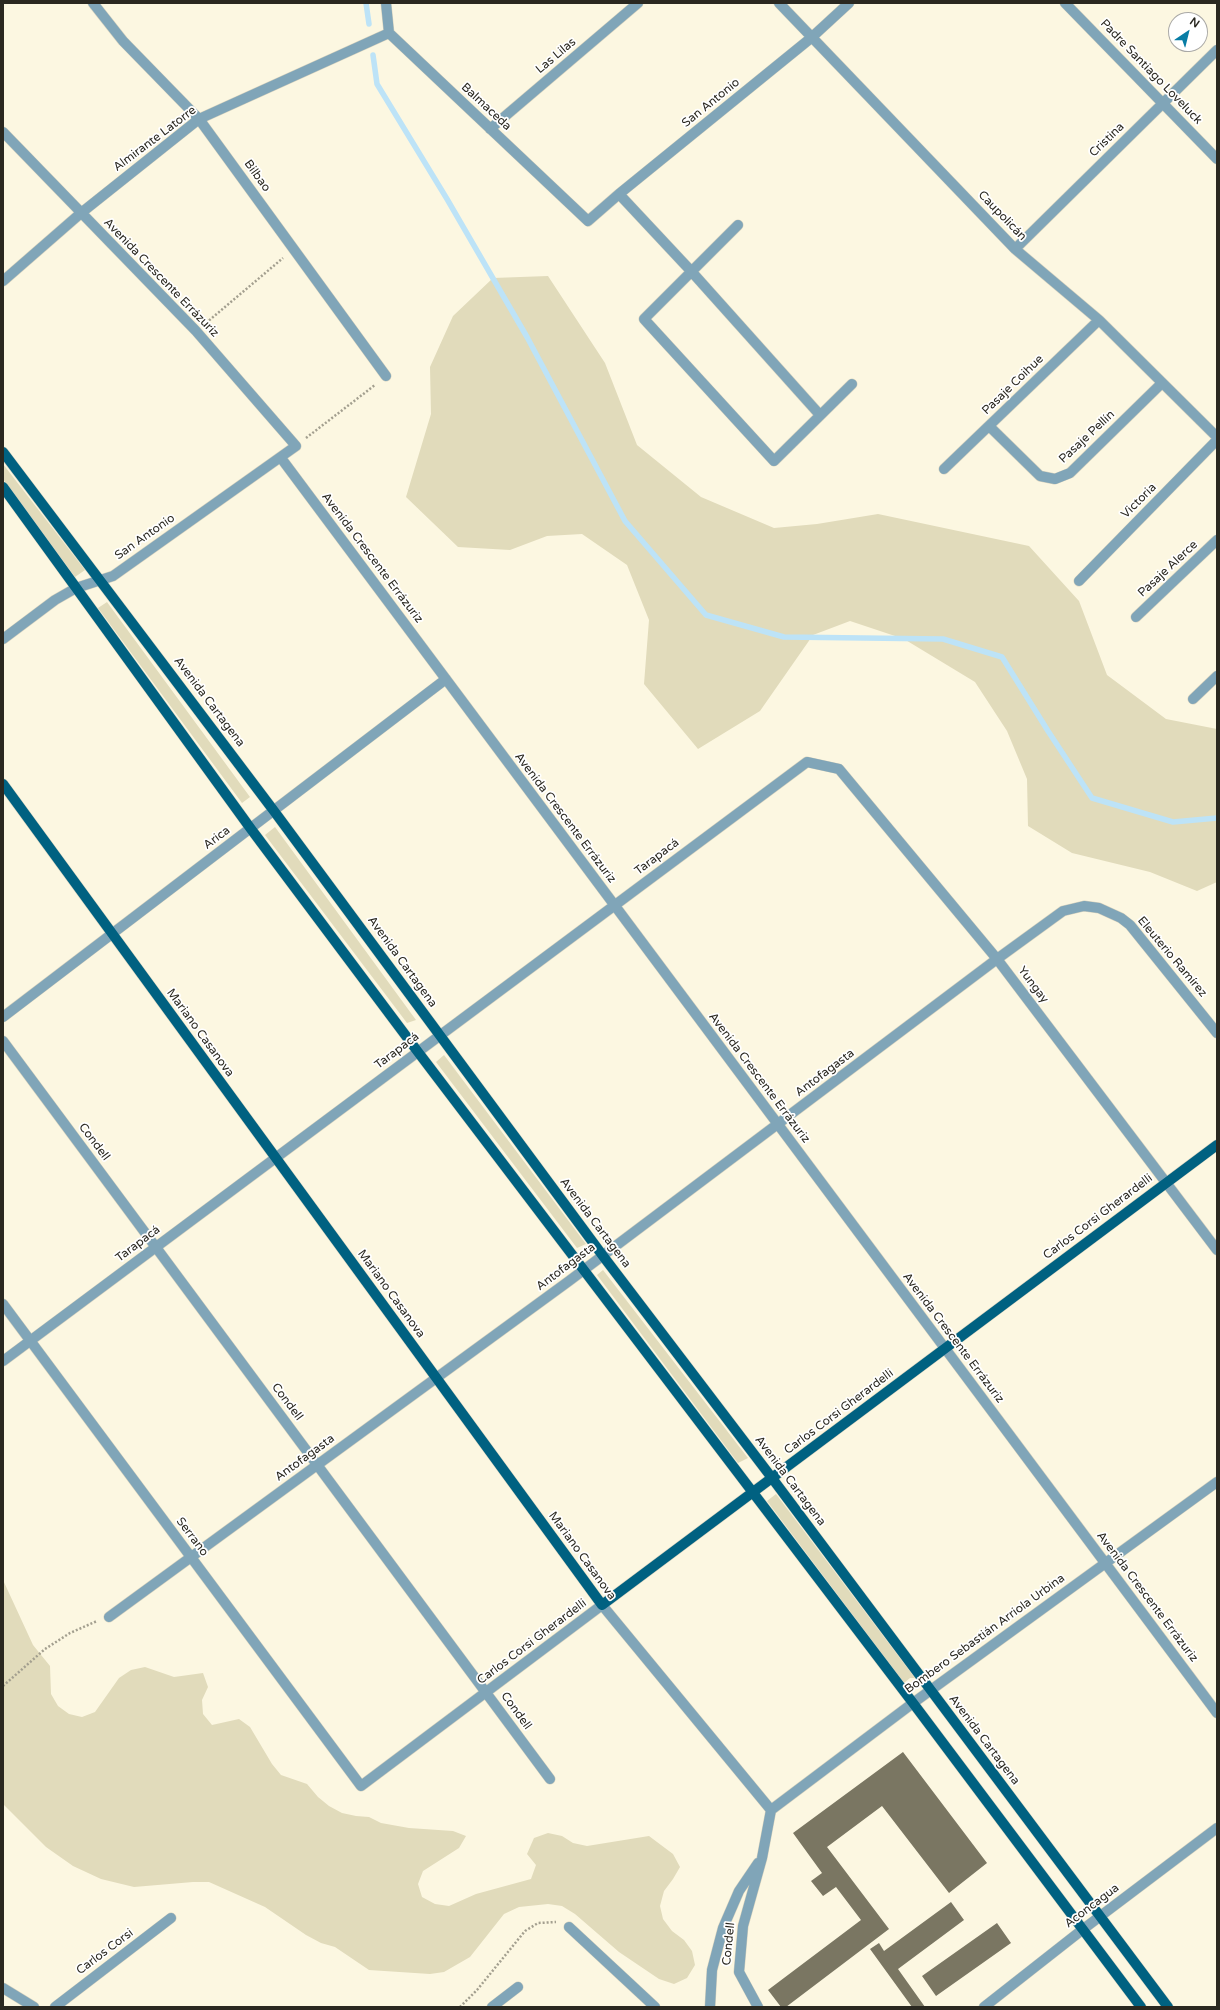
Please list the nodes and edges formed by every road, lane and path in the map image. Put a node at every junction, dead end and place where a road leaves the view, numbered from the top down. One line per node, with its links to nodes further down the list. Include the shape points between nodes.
1 (93, 3): 11 (street, Bilbao, via 123,41)
2 (386, 3): 7 (street)
3 (638, 3): 12 (street, Las Lilas)
4 (779, 3): 8 (street, Caupolicán)
5 (849, 3): 8 (street, San Antonio)
6 (1065, 3): 10 (street, Padre Santiago Loveluck)
7 (389, 33): 11 (street, Almirante Latorre); 12 (street, Balmaceda)
8 (811, 38): 15 (street, San Antonio); 20 (street, Caupolicán)
9 (1217, 50): 10 (street, Cristina)
10 (1163, 103): 14 (street, Padre Santiago Loveluck); 20 (street, Cristina)
11 (199, 119): 16 (street, Almirante Latorre); 19 (street, Bilbao)
12 (490, 129): 17 (street, Balmaceda)
13 (3, 132): 16 (street, Avenida Crescente Errázuriz)
14 (1217, 159)
15 (619, 194): 17 (street, San Antonio); 21 (street)
16 (81, 213): 22 (street, Almirante Latorre); 24 (street, Avenida Crescente Errázuriz)
17 (588, 221)
18 (738, 225): 21 (street)
19 (294, 249): 24 (path); 25 (street, Bilbao)
20 (1015, 249): 23 (street, Caupolicán)
21 (691, 271): 28 (street); 28 (street, via 644,319 774,461)
22 (3, 281)
23 (1099, 320): 26 (street, Caupolicán); 29 (street, Pasaje Coihue)
24 (196, 331): 31 (street, Avenida Crescente Errázuriz)
25 (386, 376): 31 (path)
26 (1162, 383): 29 (street, Pasaje Pellín, via 1073,470 1055,479 1047,479 1034,471); 30 (street, Caupolicán)
27 (852, 384): 28 (street)
28 (820, 415)
29 (989, 426): 34 (street, Pasaje Coihue)
30 (1217, 439): 38 (street, Victoria)
31 (296, 446): 33 (street, San Antonio)
32 (3, 452): 37 (main road, Avenida Cartagena)
33 (281, 458): 37 (street, San Antonio, via 113,576); 43 (street, Avenida Crescente Errázuriz)
34 (944, 469)
35 (3, 487): 39 (main road)
36 (1217, 540): 40 (street, Pasaje Alerce)
37 (100, 580): 39 (street, San Antonio); 47 (main road, Avenida Cartagena)
38 (1079, 581)
39 (76, 588): 41 (street, San Antonio, via 55,600); 48 (main road)
40 (1136, 617)
41 (3, 639)
42 (1217, 676): 44 (street)
43 (446, 679): 47 (street, Arica); 49 (street, Avenida Crescente Errázuriz)
44 (1193, 699)
45 (807, 762): 49 (street, Tarapacá); 52 (street, Yungay, via 839,769)
46 (3, 784): 51 (main road, Mariano Casanova)
47 (274, 811): 48 (street, Arica); 55 (main road, Avenida Cartagena)
48 (251, 829): 51 (street, Arica); 57 (main road)
49 (614, 905): 55 (street, Tarapacá); 58 (street, Avenida Crescente Errázuriz)
50 (1054, 917): 52 (street, Antofagasta); 54 (street, Eleuterio Ramírez, via 1063,911 1084,906 1099,908 1120,918 1139,934)
51 (112, 934): 53 (street, Arica); 60 (main road, Mariano Casanova)
52 (997, 959): 58 (street, Antofagasta); 61 (street, Yungay)
53 (3, 1017)
54 (1217, 1033)
55 (440, 1035): 57 (street, Tarapacá); 64 (main road, Avenida Cartagena)
56 (3, 1041): 62 (street, Condell)
57 (418, 1052): 60 (street, Tarapacá); 65 (main road)
58 (778, 1125): 64 (street, Antofagasta); 68 (street, Avenida Crescente Errázuriz)
59 (1217, 1145): 61 (main road, Carlos Corsi Gherardelli)
60 (275, 1158): 62 (street, Tarapacá); 70 (main road, Mariano Casanova)
61 (1167, 1181): 63 (street, Yungay); 68 (main road, Carlos Corsi Gherardelli)
62 (156, 1247): 67 (street, Tarapacá); 71 (street, Condell)
63 (1217, 1250)
64 (603, 1256): 65 (street, Antofagasta); 72 (main road, Avenida Cartagena)
65 (584, 1270): 70 (street, Antofagasta); 74 (main road)
66 (3, 1304): 67 (street, Serrano)
67 (30, 1341): 69 (street, Tarapacá); 75 (street, Serrano)
68 (945, 1348): 72 (main road, Carlos Corsi Gherardelli); 76 (street, Avenida Crescente Errázuriz)
69 (3, 1361)
70 (437, 1379): 71 (street, Antofagasta); 77 (main road, Mariano Casanova)
71 (318, 1465): 75 (street, Antofagasta); 81 (street, Condell)
72 (772, 1478): 74 (main road, Carlos Corsi Gherardelli); 80 (main road, Avenida Cartagena)
73 (1217, 1482): 76 (street, Bombero Sebastián Arriola Urbina)
74 (752, 1493): 77 (main road, Carlos Corsi Gherardelli); 82 (main road)
75 (191, 1557): 78 (street, Antofagasta); 85 (street, Serrano)
76 (1105, 1563): 80 (street, Bombero Sebastián Arriola Urbina); 83 (street, Avenida Crescente Errázuriz)
77 (602, 1605): 81 (street, Carlos Corsi Gherardelli); 86 (street, Mariano Casanova)
78 (108, 1617): 79 (path, via 70,1634 45,1649)
79 (3, 1686)
80 (930, 1690): 82 (street, Bombero Sebastián Arriola Urbina); 89 (main road, Avenida Cartagena)
81 (486, 1692): 84 (street, Condell); 85 (street, Carlos Corsi Gherardelli)
82 (913, 1703): 86 (street, Bombero Sebastián Arriola Urbina); 92 (main road)
83 (1217, 1714)
84 (550, 1779)
85 (361, 1786)
86 (771, 1810): 88 (street, Condell)
87 (1217, 1828): 89 (street, Aconcagua)
88 (762, 1858): 100 (street, via 739,1891 723,1928 712,1970); 101 (street, Condell, via 743,1926 739,1972)
89 (1100, 1916): 92 (street, Aconcagua); 104 (main road, Avenida Cartagena)
90 (171, 1918): 96 (street, Carlos Corsi)
91 (569, 1927): 97 (path, via 562,1923 546,1922 531,1926); 99 (street)
92 (1082, 1930): 102 (street, Aconcagua); 103 (main road)
93 (518, 1987): 98 (street)
94 (3, 1988): 95 (street)
95 (34, 2007)
96 (55, 2007)
97 (460, 2007)
98 (492, 2007)
99 (655, 2007)
100 (710, 2007)
101 (758, 2007)
102 (984, 2007)
103 (1140, 2007)
104 (1168, 2007)

